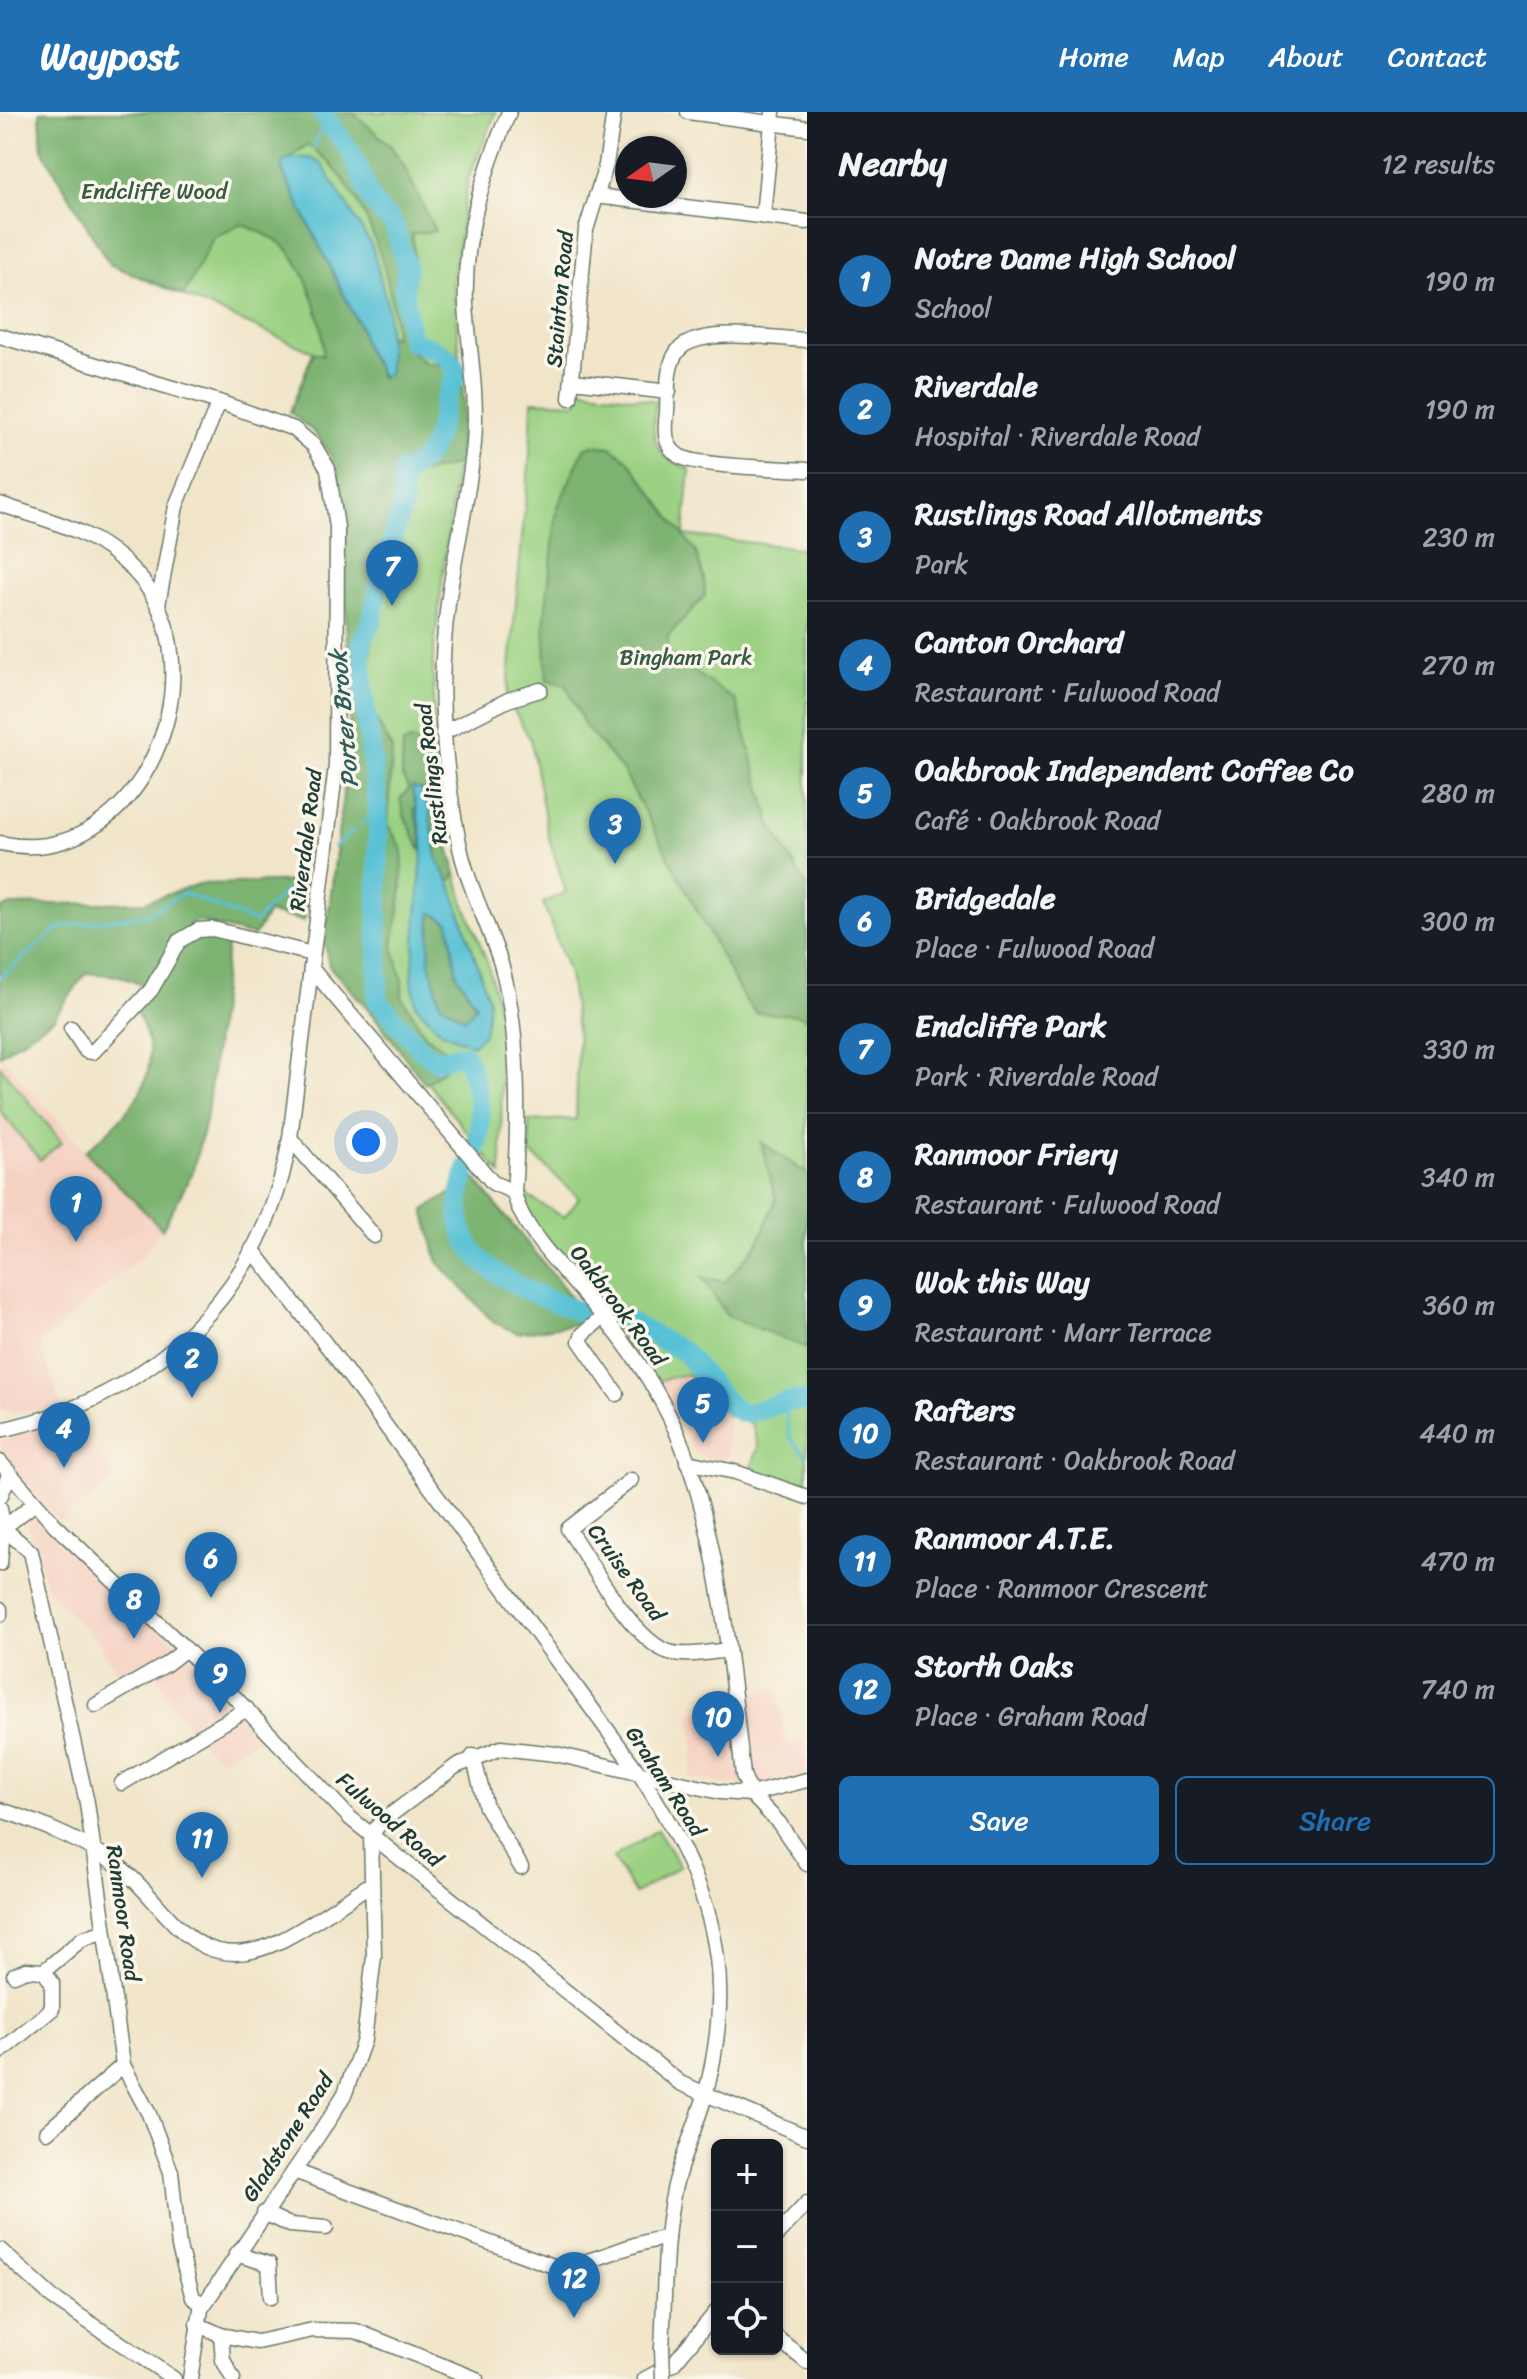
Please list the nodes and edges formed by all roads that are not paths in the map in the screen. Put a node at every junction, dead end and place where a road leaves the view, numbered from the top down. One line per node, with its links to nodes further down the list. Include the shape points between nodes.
1 (509, 112): 19 (street, Rustlings Road, via 471,221 466,305 475,377 474,444 447,608)
2 (614, 112): 6 (street, Stainton Road)
3 (688, 112): 4 (street)
4 (772, 118): 5 (street); 7 (street)
5 (807, 128)
6 (596, 196): 7 (street); 11 (street, Stainton Road, via 580,273)
7 (763, 216): 8 (street)
8 (807, 222)
9 (0, 336): 14 (street, Riverdale Road)
10 (807, 340): 12 (street, via 696,337 676,353)
11 (573, 381): 12 (street); 13 (street, Stainton Road)
12 (669, 392): 15 (street, via 665,433 681,457)
13 (570, 398)
14 (219, 402): 17 (street, via 176,506); 21 (street, Riverdale Road, via 302,434 314,446 333,485 336,766)
15 (807, 470)
16 (0, 504): 17 (street, via 77,528 135,572)
17 (158, 605): 20 (street, via 171,667 169,722 153,762 104,821 78,834 17,847)
18 (540, 690): 19 (street)
19 (443, 733): 24 (street, Rustlings Road, via 458,840 512,1014)
20 (0, 843)
21 (312, 961): 22 (street, via 213,929 198,930 179,941 151,990 93,1052 86,1051); 23 (street, Riverdale Road); 24 (street, Oakbrook Road, via 493,1183)
22 (71, 1028)
23 (290, 1138): 25 (street); 26 (street, Riverdale Road, via 283,1179)
24 (514, 1192): 27 (street, Oakbrook Road, via 521,1215)
25 (374, 1236)
26 (252, 1249): 29 (street, Riverdale Road, via 194,1331 146,1371 80,1407); 44 (street, Graham Road)
27 (604, 1316): 28 (street, via 580,1341); 30 (street, Oakbrook Road, via 664,1405)
28 (617, 1394)
29 (0, 1430)
30 (687, 1462): 34 (street); 40 (street, Oakbrook Road)
31 (5, 1468): 33 (street); 35 (street, Fulwood Road)
32 (631, 1480): 40 (street, Cruise Road, via 568,1529 653,1643 685,1655)
33 (0, 1497)
34 (807, 1497)
35 (34, 1504): 37 (street); 39 (street, Fulwood Road)
36 (0, 1508): 37 (street)
37 (3, 1528): 38 (street); 50 (street, Ranmoor Road, via 31,1552)
38 (0, 1564)
39 (186, 1649): 41 (street); 42 (street, Fulwood Road)
40 (728, 1650): 47 (street, Oakbrook Road, via 743,1775)
41 (96, 1705)
42 (247, 1709): 46 (street); 49 (street, Fulwood Road, via 332,1802)
43 (473, 1756): 44 (street, via 520,1748); 49 (street, via 381,1822); 52 (street, via 486,1807)
44 (641, 1776): 47 (street); 59 (street, Graham Road, via 674,1828 704,1892 720,2006)
45 (807, 1780): 47 (street)
46 (122, 1783)
47 (751, 1794): 51 (street)
48 (0, 1810): 50 (street)
49 (371, 1835): 53 (street, Gladstone Road); 59 (street, Fulwood Road, via 660,2069)
50 (94, 1851): 53 (street, via 118,1865 183,1934 229,1951 277,1943); 54 (street, Ranmoor Road)
51 (807, 1864)
52 (521, 1867)
53 (371, 1884): 62 (street, Gladstone Road, via 373,1969 364,2040 345,2093)
54 (104, 1931): 55 (street, via 82,1939); 58 (street, Ranmoor Road)
55 (44, 1971): 56 (street); 57 (street, via 52,1983 52,2009)
56 (14, 1975)
57 (0, 2052)
58 (123, 2065): 60 (street); 71 (street, Ranmoor Road, via 168,2162 185,2270 193,2298)
59 (705, 2096): 61 (street, Fulwood Road); 67 (street, Graham Road, via 674,2187)
60 (47, 2132)
61 (807, 2137)
62 (294, 2171): 64 (street, Gladstone Road); 67 (street, via 556,2267)
63 (807, 2203): 66 (street)
64 (264, 2213): 65 (street, via 290,2225); 69 (street, Gladstone Road)
65 (326, 2228)
66 (783, 2229)
67 (667, 2238): 82 (street, Graham Road, bridge)
68 (0, 2250): 77 (street, via 53,2298)
69 (236, 2254): 70 (street, via 269,2264); 71 (street, Gladstone Road)
70 (271, 2297)
71 (203, 2304): 73 (street, Gladstone Road)
72 (711, 2319): 81 (street, via 687,2350 660,2374)
73 (197, 2324): 74 (street); 78 (street, Gladstone Road)
74 (221, 2335): 79 (street, via 223,2360); 80 (street, via 257,2342 313,2330 356,2331)
75 (783, 2343): 76 (street)
76 (807, 2362)
77 (174, 2379)
78 (190, 2379)
79 (233, 2379)
80 (476, 2379)
81 (645, 2379)
82 (663, 2379)

